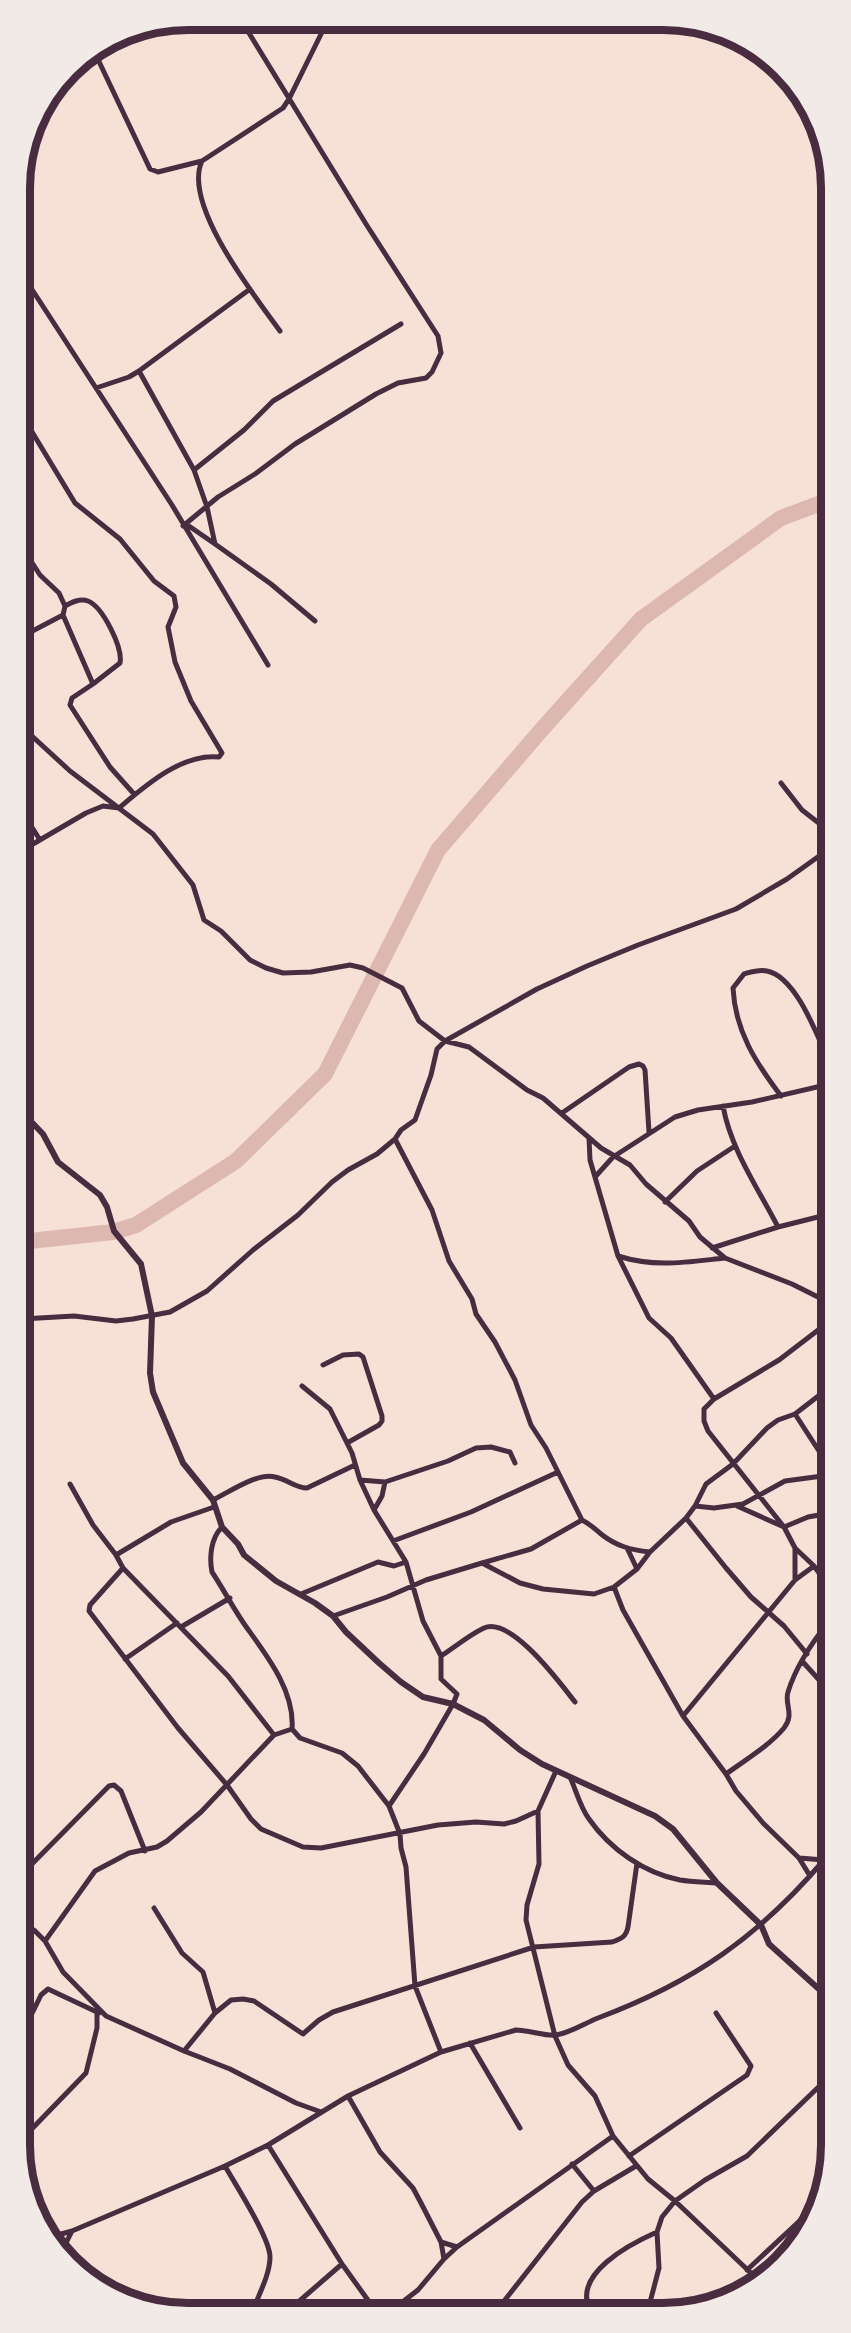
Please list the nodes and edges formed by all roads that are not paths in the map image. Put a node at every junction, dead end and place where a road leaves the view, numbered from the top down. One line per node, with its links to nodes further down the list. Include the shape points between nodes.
1 (247, 30): 4 (street)
2 (323, 30): 4 (street)
3 (98, 59): 5 (street, via 150,169 158,172)
4 (289, 99): 5 (street, via 283,108); 14 (street, via 438,336 441,353 426,378 398,383 375,394 295,444)
5 (202, 161): 7 (street, via 197,175 203,208)
6 (30, 286): 11 (street)
7 (250, 289): 9 (street); 10 (street)
8 (401, 324): 13 (street, via 273,401)
9 (280, 331)
10 (138, 372): 11 (street); 13 (street)
11 (96, 388): 15 (street)
12 (30, 429): 26 (street, via 75,503 120,539 154,581 174,596 176,607 168,627 176,662 191,701 222,753 219,757 189,760)
13 (194, 470): 14 (street)
14 (207, 507): 15 (street); 16 (street)
15 (185, 525): 16 (street); 22 (street)
16 (215, 544): 20 (street)
17 (30, 560): 18 (street)
18 (65, 606): 19 (street); 23 (street, via 80,600 97,608 120,652 120,663)
19 (63, 615): 21 (street); 23 (street)
20 (315, 621)
21 (30, 632)
22 (268, 665)
23 (93, 684): 26 (street, via 72,698 70,705 110,767)
24 (30, 735): 27 (street)
25 (781, 783): 29 (street, via 802,810)
26 (134, 794): 27 (street)
27 (119, 808): 30 (street, via 103,806); 33 (street, via 153,834 192,885 204,921 221,931 250,960 283,973 350,965 363,968 402,988 419,1021)
28 (30, 824): 30 (street)
29 (821, 825)
30 (40, 840): 31 (street)
31 (30, 846)
32 (821, 855): 33 (street, via 736,909 638,945 537,989)
33 (445, 1041): 38 (street, via 469,1047); 42 (street, via 437,1049 418,1116)
34 (821, 1045): 36 (street, via 790,985 766,970 744,974 733,988 734,1009 751,1053)
35 (821, 1086): 36 (street)
36 (781, 1096): 37 (street)
37 (723, 1106): 40 (street, via 675,1117); 43 (street)
38 (562, 1113): 40 (street, via 639,1064 645,1070); 41 (street)
39 (30, 1120): 53 (street, via 43,1134 58,1162 104,1201 114,1231 141,1264)
40 (649, 1132): 44 (street)
41 (589, 1138): 44 (street); 45 (street)
42 (394, 1139): 53 (street, via 332,1182 207,1291 175,1309); 66 (street, via 432,1210 449,1261 515,1380 531,1425)
43 (735, 1146): 46 (street, via 697,1172); 48 (street)
44 (613, 1157): 45 (street); 46 (street, via 630,1165)
45 (595, 1177): 50 (street)
46 (665, 1202): 49 (street, via 689,1221)
47 (821, 1216): 48 (street)
48 (778, 1227): 49 (street)
49 (712, 1248): 51 (street)
50 (618, 1256): 51 (street, via 656,1264); 59 (street, via 649,1318 671,1338)
51 (725, 1258): 52 (street)
52 (821, 1298)
53 (152, 1316): 54 (street, via 116,1321 74,1316); 72 (street, via 153,1392 183,1463)
54 (30, 1318)
55 (821, 1329): 59 (street, via 779,1360)
56 (323, 1365): 61 (street, via 343,1355 363,1357 382,1416 379,1425)
57 (302, 1386): 61 (street, via 326,1403)
58 (821, 1394): 60 (street)
59 (714, 1399): 64 (street, via 704,1409 704,1421)
60 (795, 1414): 62 (street); 64 (street, via 767,1428)
61 (347, 1443): 65 (street)
62 (821, 1454)
63 (515, 1463): 69 (street, via 510,1452 480,1448)
64 (733, 1464): 71 (street); 74 (street, via 706,1484)
65 (356, 1465): 68 (street); 72 (street, via 307,1488 263,1476)
66 (558, 1472): 78 (street); 81 (street, via 471,1512)
67 (821, 1476): 71 (street, via 785,1481)
68 (360, 1480): 69 (street); 75 (street)
69 (385, 1482): 75 (street)
70 (70, 1484): 85 (street)
71 (760, 1496): 73 (street); 80 (street)
72 (213, 1504): 79 (street); 85 (street, via 171,1522)
73 (736, 1505): 74 (street); 80 (street)
74 (695, 1506): 77 (street)
75 (374, 1510): 81 (street)
76 (821, 1515): 80 (street)
77 (686, 1518): 84 (street); 97 (street)
78 (582, 1520): 83 (street); 87 (street, via 531,1549)
79 (222, 1527): 95 (street, via 257,1568); 96 (street, via 215,1536 210,1563)
80 (784, 1527): 82 (street)
81 (393, 1541): 86 (street)
82 (795, 1548): 88 (street); 92 (street)
83 (628, 1550): 84 (street); 90 (street)
84 (650, 1552): 90 (street)
85 (116, 1555): 89 (street)
86 (406, 1562): 93 (street); 95 (street, via 398,1566 378,1562)
87 (482, 1563): 93 (street); 94 (street, via 520,1583 543,1588 594,1594)
88 (814, 1566): 91 (street); 92 (street)
89 (123, 1568): 99 (street); 103 (street, via 89,1611)
90 (637, 1569): 94 (street)
91 (821, 1576)
92 (795, 1580): 97 (street)
93 (414, 1585): 98 (street); 102 (street, via 423,1621)
94 (614, 1587): 108 (street)
95 (301, 1594): 98 (street)
96 (230, 1598): 99 (street); 109 (street, via 264,1649 291,1703)
97 (768, 1612): 101 (street); 108 (street)
98 (333, 1616): 107 (street, via 400,1682 423,1697)
99 (179, 1625): 103 (street); 110 (street, via 228,1676)
100 (821, 1633): 101 (street)
101 (807, 1654): 104 (street)
102 (441, 1656): 106 (street, via 485,1627 496,1626 523,1643); 107 (street, via 441,1679 457,1694)
103 (124, 1659): 114 (street)
104 (802, 1661): 105 (street); 112 (street, via 787,1694 790,1709 785,1726)
105 (821, 1682)
106 (575, 1701)
107 (453, 1704): 111 (street, via 484,1720 520,1750); 115 (street)
108 (683, 1716): 112 (street)
109 (292, 1729): 110 (street); 115 (street, via 300,1738 342,1753 358,1766)
110 (274, 1735): 114 (street)
111 (556, 1771): 113 (street); 116 (street)
112 (726, 1774): 119 (street, via 763,1823)
113 (570, 1777): 121 (street, via 587,1818 604,1838); 125 (street, via 655,1816 673,1829)
114 (226, 1785): 117 (street, via 261,1829 303,1847 321,1848); 118 (street, via 183,1829)
115 (389, 1806): 117 (street)
116 (538, 1810): 117 (street, via 504,1824 438,1825); 130 (street, via 539,1864 526,1905)
117 (400, 1834): 131 (street)
118 (145, 1851): 123 (street, via 121,1791 118,1786 109,1786); 129 (street, via 129,1853 95,1871)
119 (799, 1858): 120 (street); 124 (street)
120 (821, 1860)
121 (637, 1863): 125 (street, via 680,1880); 130 (street, via 627,1934 621,1939)
122 (821, 1863): 124 (street)
123 (30, 1866)
124 (810, 1876): 127 (street)
125 (717, 1883): 127 (street)
126 (154, 1908): 134 (street, via 182,1953 202,1972)
127 (761, 1924): 132 (street, via 769,1944); 138 (street, via 688,1978)
128 (30, 1928): 129 (street)
129 (45, 1941): 136 (street, via 63,1972)
130 (534, 1947): 131 (street); 138 (street)
131 (416, 1986): 134 (street, via 333,2012 303,2034 254,2001 231,2000); 141 (street)
132 (821, 1991)
133 (98, 2012): 136 (street); 137 (street, via 48,1989); 146 (street, via 86,2073)
134 (215, 2013): 140 (street)
135 (716, 2013): 149 (street, via 751,2066 750,2071)
136 (105, 2016): 140 (street)
137 (30, 2018)
138 (555, 2036): 139 (street, via 516,2030); 147 (street, via 568,2065 595,2096)
139 (470, 2043): 141 (street); 145 (street)
140 (184, 2051): 144 (street)
141 (441, 2052): 143 (street)
142 (821, 2085): 154 (street, via 747,2156)
143 (348, 2096): 144 (street); 159 (street, via 380,2152 413,2188)
144 (321, 2112): 148 (street)
145 (519, 2128)
146 (30, 2131)
147 (613, 2136): 149 (street); 150 (street)
148 (268, 2145): 151 (street); 163 (street)
149 (629, 2156): 152 (street)
150 (572, 2164): 153 (street); 161 (street)
151 (225, 2166): 156 (street); 167 (street, via 269,2250 268,2269)
152 (636, 2166): 153 (street); 154 (street)
153 (594, 2191): 171 (street)
154 (675, 2200): 157 (street); 164 (street)
155 (802, 2219): 164 (street)
156 (72, 2231): 158 (street); 160 (street)
157 (657, 2232): 172 (street, via 626,2249 592,2276 587,2284); 173 (street, via 659,2268)
158 (58, 2235)
159 (441, 2242): 161 (street); 162 (street)
160 (65, 2244)
161 (457, 2247): 162 (street)
162 (444, 2259): 170 (street, via 418,2290)
163 (342, 2264): 168 (street); 169 (street)
164 (749, 2272): 165 (street); 166 (street)
165 (753, 2275)
166 (743, 2281)
167 (256, 2303)
168 (297, 2303)
169 (370, 2303)
170 (401, 2303)
171 (502, 2303)
172 (588, 2303)
173 (650, 2303)

